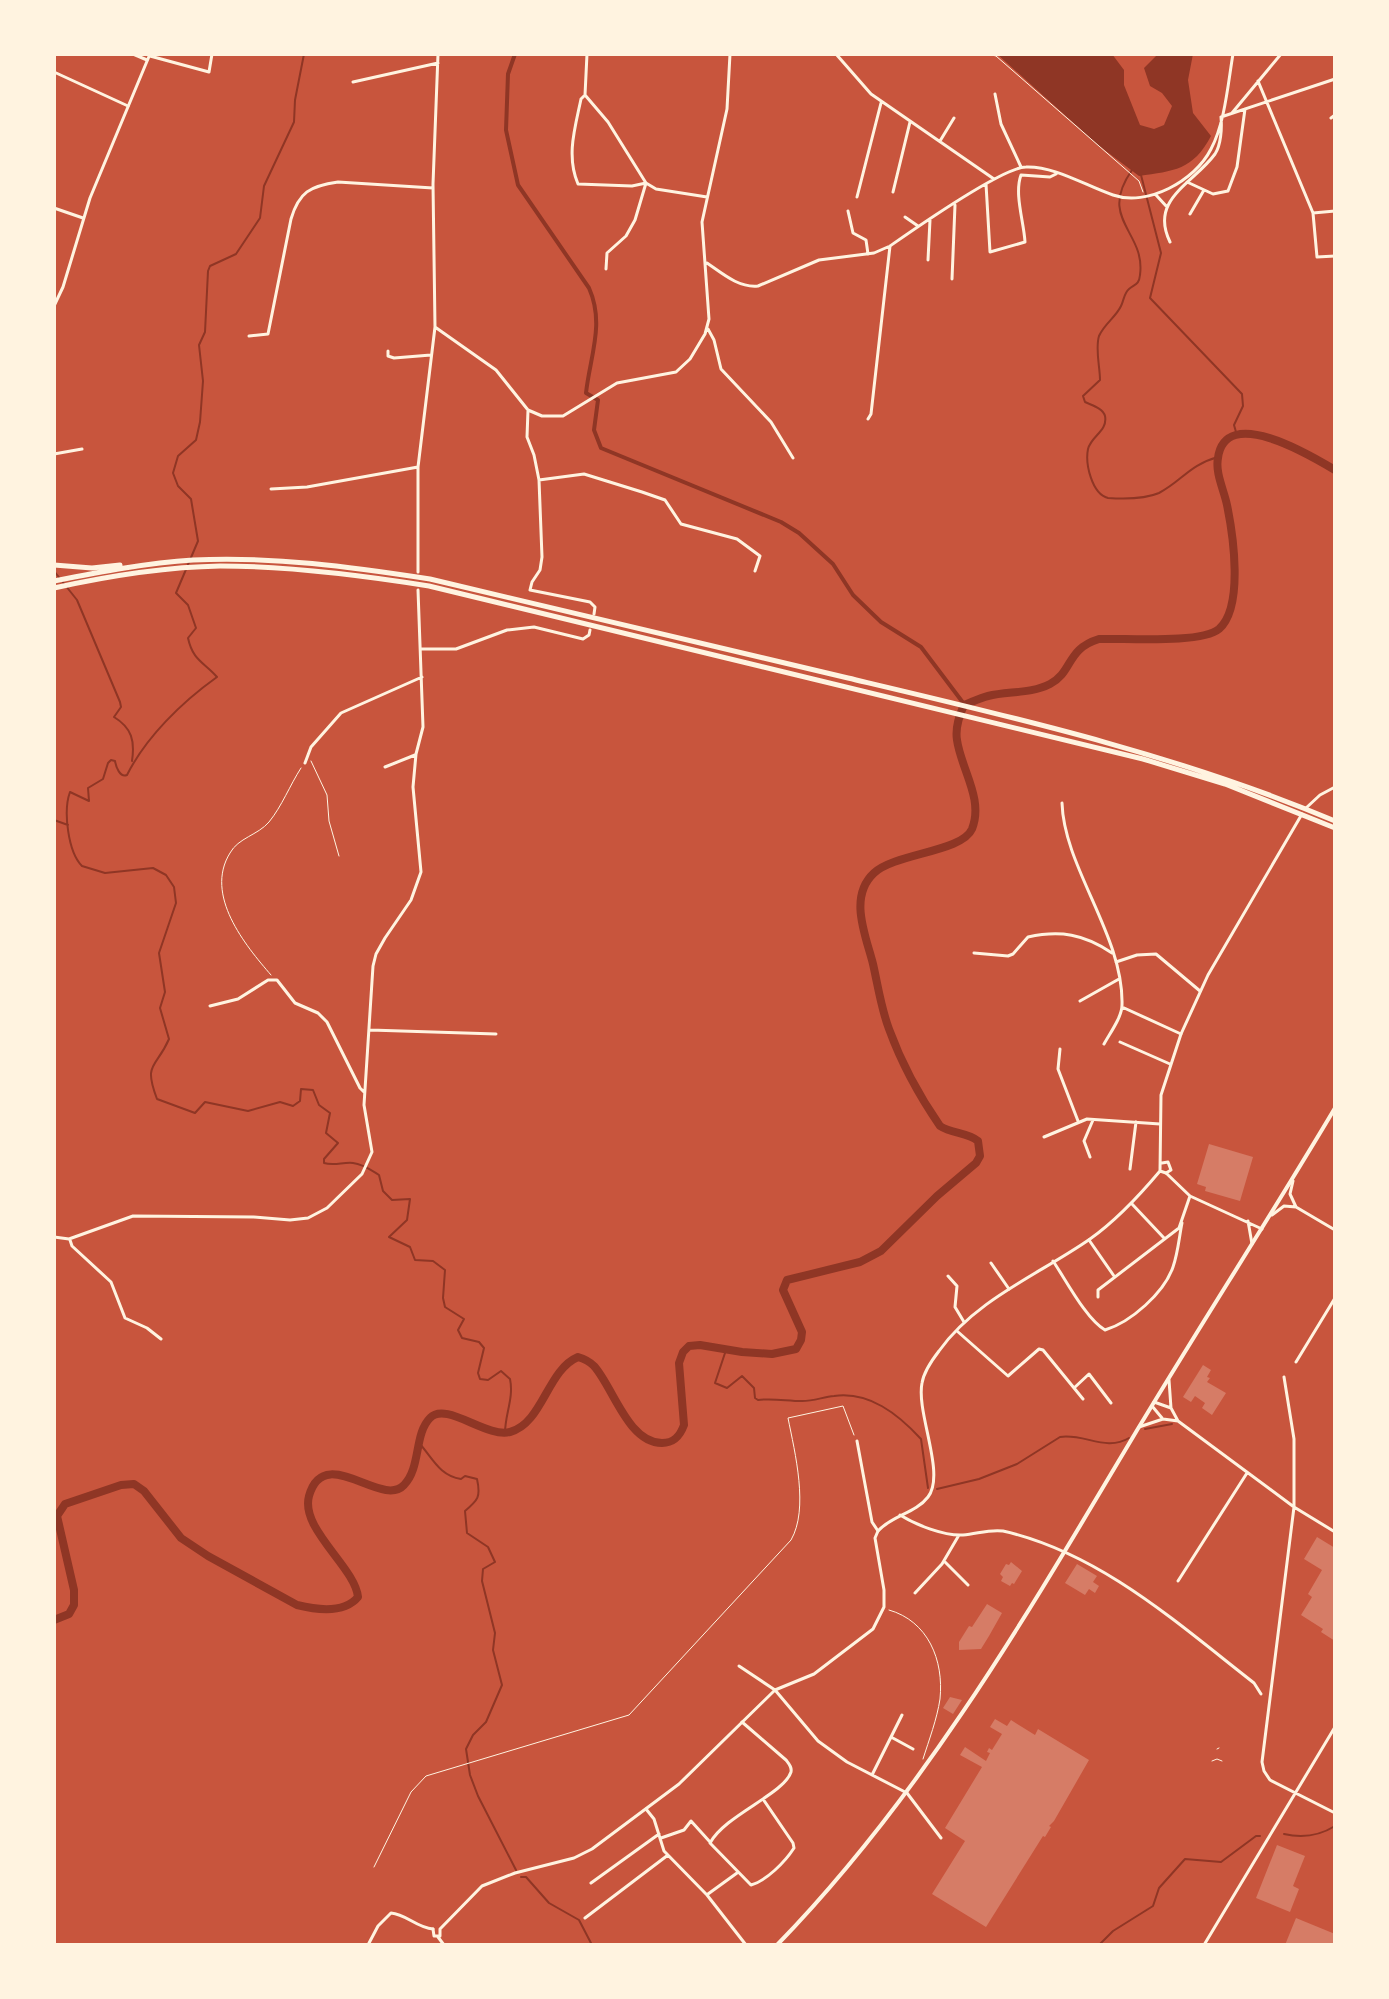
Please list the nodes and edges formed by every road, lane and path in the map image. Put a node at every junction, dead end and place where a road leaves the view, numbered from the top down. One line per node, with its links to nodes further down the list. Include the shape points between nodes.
1 (133, 54): 10 (street)
2 (212, 54): 10 (street, via 209,72)
3 (438, 54): 11 (street)
4 (587, 54): 17 (street)
5 (730, 54): 37 (street, via 727,109)
6 (836, 54): 18 (street)
7 (988, 54): 39 (path, via 1139,181)
8 (1233, 54): 23 (street)
9 (1281, 54): 14 (street)
10 (149, 57): 20 (street)
11 (438, 63): 15 (street); 33 (street)
12 (54, 72): 20 (street)
13 (1335, 79): 19 (street)
14 (1258, 81): 19 (street); 22 (street)
15 (353, 82)
16 (995, 94): 27 (street, via 1001,124)
17 (585, 95): 31 (street); 31 (street, via 572,141 578,184)
18 (881, 102): 25 (street); 38 (street)
19 (1267, 102): 21 (street); 45 (street)
20 (128, 106): 48 (street)
21 (1245, 109): 22 (street); 34 (street, via 1228,191)
22 (1231, 114): 23 (street)
23 (1221, 117): 30 (street, via 1216,153); 36 (street, via 1207,156 1176,184)
24 (954, 118): 26 (street)
25 (910, 122): 26 (street); 35 (street)
26 (940, 141): 29 (street)
27 (1021, 167): 28 (street); 29 (street)
28 (1056, 174): 32 (street, via 1021,175 1025,242 990,252); 39 (street, via 1120,197)
29 (994, 179): 32 (street)
30 (1187, 182): 34 (street); 41 (street)
31 (646, 183): 37 (street); 57 (street, via 635,220 607,253)
32 (986, 184): 40 (street)
33 (433, 188): 60 (street); 62 (street, via 338,182 301,195 291,219 268,334)
34 (1205, 190): 46 (street)
35 (893, 192)
36 (1153, 194): 39 (street); 41 (street)
37 (707, 197): 56 (street, via 702,222)
38 (857, 197)
39 (1144, 197)
40 (955, 205): 49 (street); 58 (street)
41 (1167, 207): 51 (street, via 1163,221)
42 (54, 208): 48 (street)
43 (848, 211): 53 (street, via 853,233 866,240)
44 (1335, 211): 45 (street)
45 (1313, 213): 54 (street, via 1317,257)
46 (1190, 214)
47 (905, 217): 50 (street)
48 (83, 218): 59 (street)
49 (930, 220): 50 (street); 55 (street)
50 (918, 227): 52 (street)
51 (1170, 242)
52 (890, 246): 53 (street); 67 (street)
53 (868, 254): 56 (street, via 819,260 749,287)
54 (1335, 256)
55 (928, 260)
56 (707, 263): 61 (street)
57 (606, 269)
58 (952, 279)
59 (54, 306)
60 (435, 327): 64 (street); 65 (street, via 496,370)
61 (708, 329): 65 (street, via 680,370 625,380 559,417); 68 (street, via 721,369)
62 (249, 336)
63 (388, 351): 64 (street, via 394,358)
64 (432, 355): 72 (street)
65 (528, 410): 73 (street, via 527,437)
66 (777, 418): 68 (street)
67 (868, 419)
68 (771, 422): 71 (street)
69 (82, 449): 70 (street)
70 (54, 454)
71 (793, 458)
72 (418, 467): 74 (street); 78 (street)
73 (539, 480): 77 (street, via 584,474 665,500 681,524 737,539 760,556); 81 (street, via 542,557 530,590 590,602)
74 (271, 489)
75 (55, 565): 76 (highway)
76 (169, 565): 79 (highway); 79 (highway); 91 (highway, via 332,572 429,586 1017,718)
77 (755, 571)
78 (418, 572)
79 (56, 584)
80 (418, 590): 83 (street)
81 (594, 614)
82 (590, 630): 83 (street, via 583,639 534,627 507,630 471,646)
83 (421, 649): 84 (street)
84 (422, 677): 85 (street, via 423,727); 86 (street, via 341,713)
85 (416, 754): 88 (street); 104 (street, via 419,885 376,954)
86 (308, 755): 87 (street); 94 (path, via 327,795)
87 (305, 763): 98 (path, via 271,819 229,853 223,878 233,924)
88 (385, 767)
89 (1335, 787): 100 (street, via 1308,805)
90 (1062, 803): 96 (street, via 1072,848)
91 (1313, 815): 92 (highway); 93 (highway)
92 (1335, 821)
93 (1335, 828)
94 (339, 856)
95 (974, 953): 96 (street, via 1008,956 1028,937 1057,932 1088,939)
96 (1112, 953): 97 (street)
97 (1116, 962): 99 (street); 100 (street, via 1156,954)
98 (273, 979): 102 (street, via 238,999); 111 (street, via 297,1005 327,1022)
99 (1119, 979): 101 (street); 103 (street)
100 (1200, 991): 106 (street)
101 (1080, 1001)
102 (210, 1006)
103 (1122, 1007): 106 (street); 108 (street)
104 (370, 1030): 105 (street); 111 (street)
105 (496, 1034)
106 (1181, 1034): 110 (street)
107 (1120, 1042): 110 (street)
108 (1104, 1044)
109 (1060, 1049): 114 (street, via 1058,1069)
110 (1170, 1064): 116 (street)
111 (364, 1092): 137 (street, via 372,1142 366,1167 327,1208 308,1218 133,1216)
112 (1335, 1108): 123 (main road)
113 (1094, 1119): 114 (street); 115 (street); 118 (street, via 1084,1141)
114 (1079, 1121): 117 (street)
115 (1136, 1122): 116 (street); 120 (street)
116 (1160, 1124): 119 (street)
117 (1044, 1137)
118 (1090, 1157)
119 (1162, 1163): 121 (street); 122 (street, via 1171,1166)
120 (1130, 1169)
121 (1160, 1171): 122 (street); 127 (street)
122 (1166, 1173): 124 (street)
123 (1293, 1177): 125 (main road); 126 (street)
124 (1190, 1196): 131 (street); 132 (street)
125 (1281, 1198): 126 (street); 128 (street); 130 (main road)
126 (1291, 1201): 129 (street)
127 (1132, 1204): 136 (street); 138 (street)
128 (1287, 1205): 129 (street); 130 (street)
129 (1296, 1207): 134 (street)
130 (1269, 1217): 133 (main road)
131 (1248, 1221): 133 (street); 139 (street)
132 (1182, 1223): 136 (street); 140 (street, via 1172,1270 1123,1322 1105,1330)
133 (1262, 1229): 139 (main road)
134 (1335, 1230)
135 (54, 1237): 137 (street)
136 (1164, 1238): 143 (street)
137 (69, 1239): 149 (street, via 111,1282 125,1318)
138 (1089, 1240): 140 (street); 143 (street)
139 (1252, 1244): 151 (main road)
140 (1053, 1261): 144 (street)
141 (991, 1263): 144 (street)
142 (948, 1276): 147 (street, via 957,1286 955,1307)
143 (1114, 1276): 145 (street, via 1098,1290)
144 (1009, 1290): 147 (street)
145 (1098, 1297)
146 (1335, 1298): 150 (street)
147 (964, 1323): 148 (street)
148 (956, 1331): 153 (street, via 1008,1376 1043,1350); 164 (street, via 922,1384 931,1493)
149 (161, 1339)
150 (1296, 1362)
151 (1169, 1377): 156 (main road); 157 (street)
152 (1284, 1377): 163 (street, via 1294,1439)
153 (1074, 1388): 154 (street); 155 (street, via 1089,1374)
154 (1083, 1399)
155 (1111, 1403)
156 (1153, 1404): 157 (street); 158 (street); 160 (main road)
157 (1171, 1408): 159 (street)
158 (1163, 1419): 159 (street); 160 (street)
159 (1178, 1421): 162 (street)
160 (1139, 1427): 168 (main road)
161 (857, 1441): 165 (street); 195 (path, via 843,1406 788,1418 798,1467 797,1528 791,1540 629,1715 419,1781)
162 (1247, 1473): 163 (street); 170 (street)
163 (1294, 1507): 166 (street); 187 (street, via 1262,1762 1270,1780)
164 (900, 1515): 165 (street); 167 (street)
165 (878, 1531): 173 (street)
166 (1335, 1532)
167 (959, 1535): 168 (street, via 1003,1531); 169 (street)
168 (1065, 1551): 176 (street, via 1137,1593 1254,1683); 184 (main road)
169 (944, 1561): 171 (street); 172 (street)
170 (1178, 1581)
171 (968, 1585)
172 (915, 1593)
173 (883, 1610): 175 (street, via 873,1629 828,1665); 184 (path, via 917,1623 933,1648 939,1702)
174 (739, 1666): 175 (street)
175 (775, 1690): 178 (street); 185 (street, via 818,1741)
176 (1261, 1694)
177 (902, 1715): 180 (street)
178 (742, 1722): 188 (street, via 791,1767); 189 (street)
179 (1335, 1727): 187 (street)
180 (891, 1737): 181 (street); 185 (street)
181 (913, 1749)
182 (1212, 1761): 183 (lane)
183 (1222, 1761)
184 (923, 1770): 186 (main road)
185 (872, 1775): 186 (street)
186 (907, 1793): 192 (street); 206 (main road, via 820,1901)
187 (1294, 1794): 190 (street); 207 (street)
188 (763, 1799): 193 (street, via 733,1818); 196 (street, via 794,1848 754,1885)
189 (646, 1809): 191 (street); 201 (street, via 584,1854 482,1886)
190 (1335, 1813)
191 (660, 1836): 193 (street, via 684,1830 691,1821); 194 (street); 197 (street)
192 (941, 1838)
193 (710, 1843): 196 (street)
194 (668, 1855): 198 (street); 199 (street)
195 (374, 1867)
196 (737, 1873): 198 (street)
197 (591, 1883)
198 (707, 1895): 205 (street)
199 (585, 1918)
200 (433, 1929): 201 (street); 202 (street); 203 (street, via 391,1913)
201 (440, 1929): 202 (street)
202 (438, 1937): 204 (street)
203 (368, 1945)
204 (444, 1945)
205 (746, 1945)
206 (777, 1945)
207 (1204, 1945)

